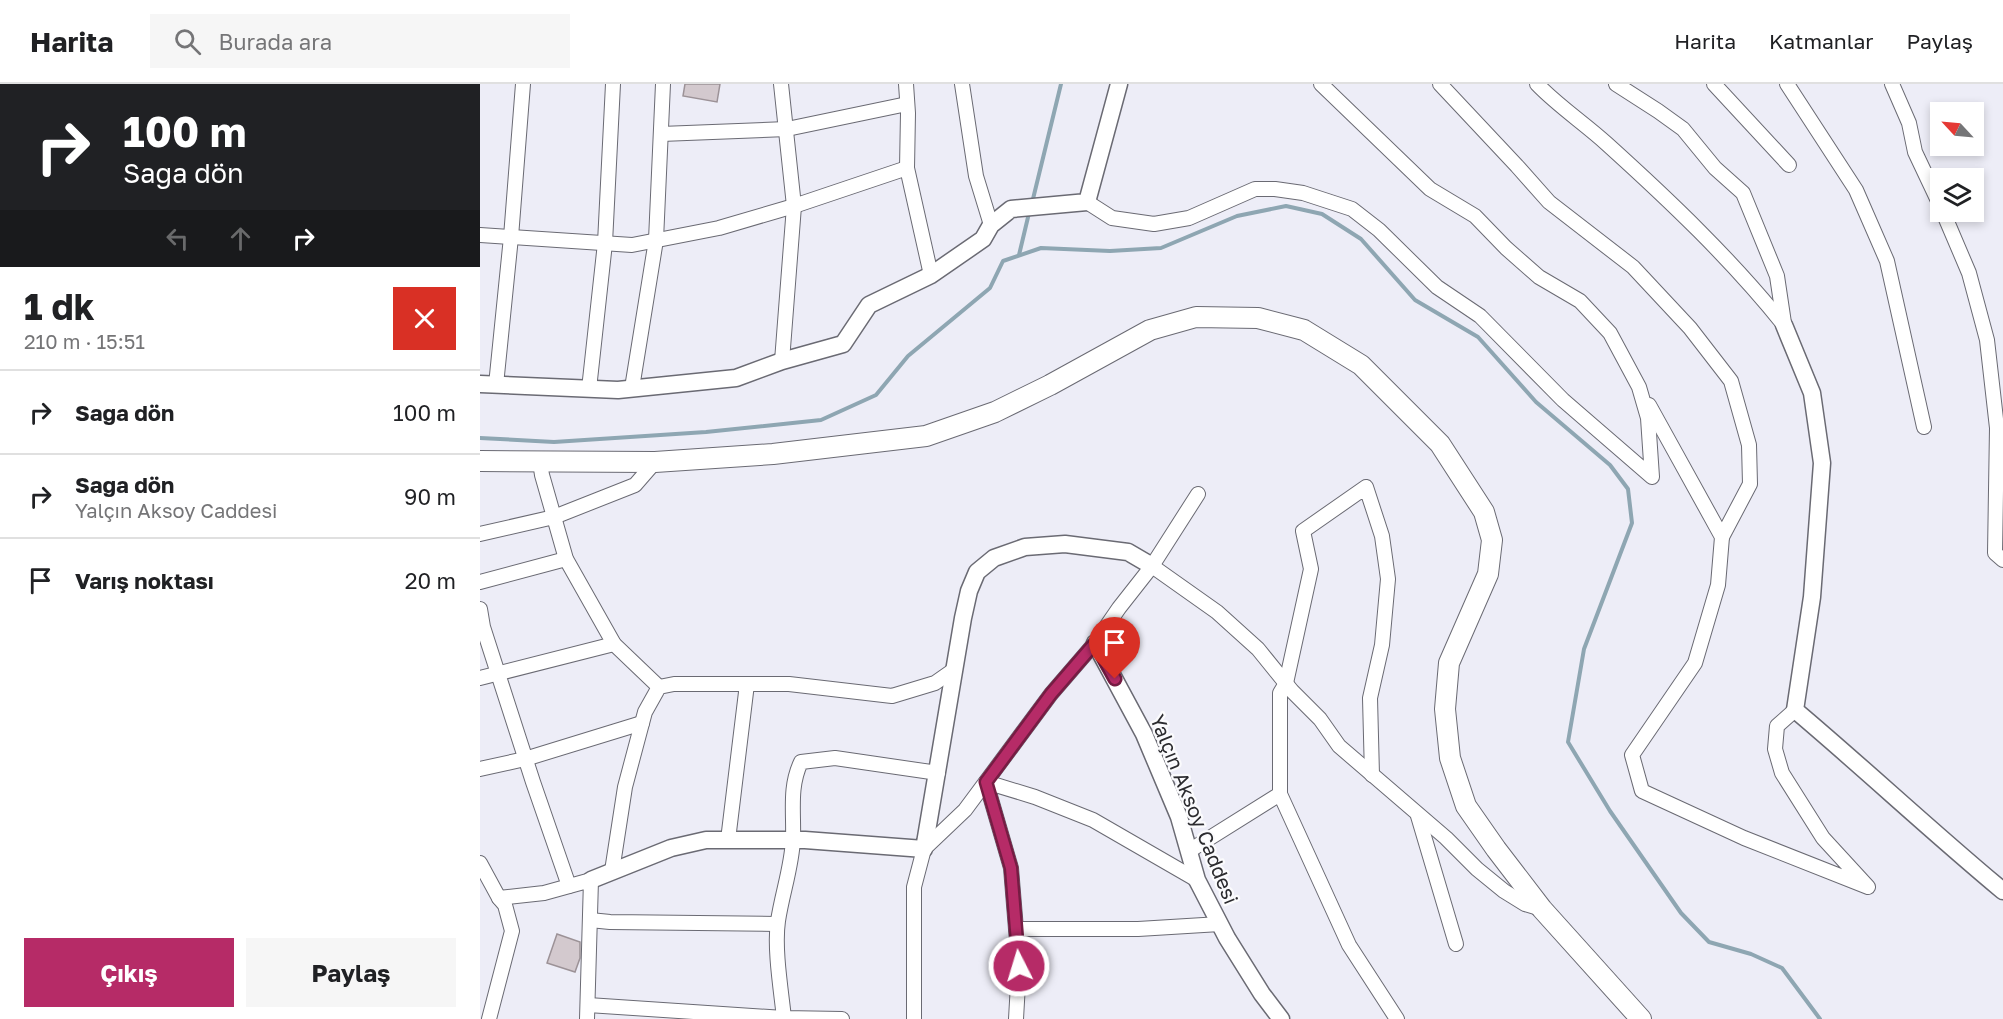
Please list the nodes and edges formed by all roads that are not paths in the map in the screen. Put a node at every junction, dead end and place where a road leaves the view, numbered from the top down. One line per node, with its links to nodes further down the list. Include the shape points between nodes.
1 (523, 84): 26 (street)
2 (614, 84): 28 (street)
3 (663, 84): 17 (street)
4 (781, 84): 16 (street)
5 (906, 84): 15 (street)
6 (962, 84): 24 (street, via 976,176)
7 (1119, 84): 21 (street)
8 (1321, 84): 33 (street, via 1430,189 1475,216 1539,277 1580,301 1610,333)
9 (1440, 84): 43 (street, via 1549,202 1633,267 1690,328 1731,381 1749,446 1750,484)
10 (1537, 84): 30 (street, via 1668,200 1753,287)
11 (1616, 84): 30 (street, via 1683,129 1715,168 1743,193 1777,276)
12 (1714, 84): 18 (street)
13 (1787, 84): 36 (street, via 1856,190 1887,261)
14 (1892, 84): 20 (street)
15 (907, 104): 16 (street); 19 (street)
16 (787, 129): 17 (street); 22 (street)
17 (660, 134): 27 (street)
18 (1789, 165)
19 (906, 168): 22 (street); 29 (street)
20 (1930, 184)
21 (1087, 202): 24 (street, via 1011,209); 33 (street, via 1112,218 1154,224 1189,218 1255,189 1303,193 1352,209 1437,287 1480,316 1563,400 1652,477 1648,418)
22 (794, 206): 27 (street, via 719,228); 31 (street)
23 (1947, 222): 45 (street, via 1969,273 1987,340 1997,428 1995,553)
24 (991, 225): 29 (street, via 983,239)
25 (480, 235): 26 (street)
26 (511, 237): 28 (street); 32 (street)
27 (656, 240): 28 (street, via 632,245); 34 (street)
28 (605, 243): 35 (street)
29 (931, 275): 31 (street, via 869,305 843,344)
30 (1784, 325): 58 (street, via 1812,393 1822,463 1812,597)
31 (782, 361): 34 (street, via 736,378)
32 (488, 385): 35 (street)
33 (1639, 387): 43 (street)
34 (632, 388): 35 (street)
35 (590, 389)
36 (1924, 427)
37 (480, 460): 38 (main road)
38 (540, 462): 39 (main road); 41 (street)
39 (655, 462): 41 (street, via 635,485); 78 (main road, via 772,454 926,436 995,412 1150,330 1196,317 1258,318 1304,330 1361,364 1440,444 1484,512 1492,540 1488,574 1449,663 1445,710 1450,758 1466,806)
40 (1198, 494): 46 (street)
41 (554, 517): 42 (street); 44 (street)
42 (480, 534)
43 (1722, 537): 58 (street, via 1718,585 1695,663 1632,755 1642,791 1744,838 1868,887 1823,838 1782,773 1775,749 1777,726)
44 (566, 559): 47 (street); 51 (street)
45 (2003, 560)
46 (1152, 566): 50 (street); 52 (street, via 1128,552 1065,544 1024,547 994,558 977,572 969,591); 56 (street, via 1217,612 1258,649)
47 (480, 582)
48 (480, 609): 49 (street)
49 (482, 628): 53 (street)
50 (1095, 643): 64 (street, via 1051,694); 70 (street, Yalçın Aksoy Caddesi, via 1144,734)
51 (614, 644): 53 (street); 57 (street)
52 (955, 669): 55 (street, via 935,683 892,696 789,684); 62 (street)
53 (498, 674): 54 (street); 60 (street)
54 (480, 678)
55 (747, 684): 57 (street); 67 (street)
56 (1286, 684): 63 (street, via 1320,719 1339,746); 63 (street, via 1311,569 1303,531 1366,487 1382,536 1388,579 1382,645 1370,698); 65 (street, via 1280,693)
57 (659, 687): 59 (street)
58 (1795, 710): 76 (street)
59 (642, 723): 60 (street); 72 (street, via 625,787)
60 (525, 759): 61 (street); 75 (street)
61 (480, 769)
62 (938, 773): 68 (street, via 835,758 801,762 792,805); 69 (street)
63 (1372, 775): 66 (street)
64 (986, 782): 69 (street, via 965,810); 74 (street, via 1093,820); 82 (street, via 1011,868)
65 (1280, 794): 70 (street); 91 (street, via 1349,945)
66 (1418, 816): 78 (street, via 1504,891); 83 (street)
67 (728, 840): 68 (street); 72 (street, via 706,840 671,849)
68 (793, 840): 69 (street); 80 (street)
69 (924, 849): 88 (street, via 914,887)
70 (1189, 851): 74 (street, Yalçın Aksoy Caddesi)
71 (480, 863): 77 (street)
72 (612, 871): 73 (street)
73 (591, 880): 75 (street); 79 (street)
74 (1197, 880): 81 (street, Yalçın Aksoy Caddesi)
75 (569, 886): 77 (street)
76 (2003, 891)
77 (499, 898): 86 (street, via 505,905 512,931)
78 (1542, 909): 92 (main road)
79 (590, 920): 80 (street); 84 (street)
80 (777, 924): 85 (street)
81 (1220, 924): 82 (street); 90 (street, Yalçın Aksoy Caddesi)
82 (1016, 929): 89 (street)
83 (1456, 945)
84 (587, 1012): 85 (street)
85 (784, 1018): 87 (street)
86 (489, 1019)
87 (842, 1019)
88 (914, 1019)
89 (1016, 1019)
90 (1281, 1019)
91 (1397, 1019)
92 (1641, 1019)

